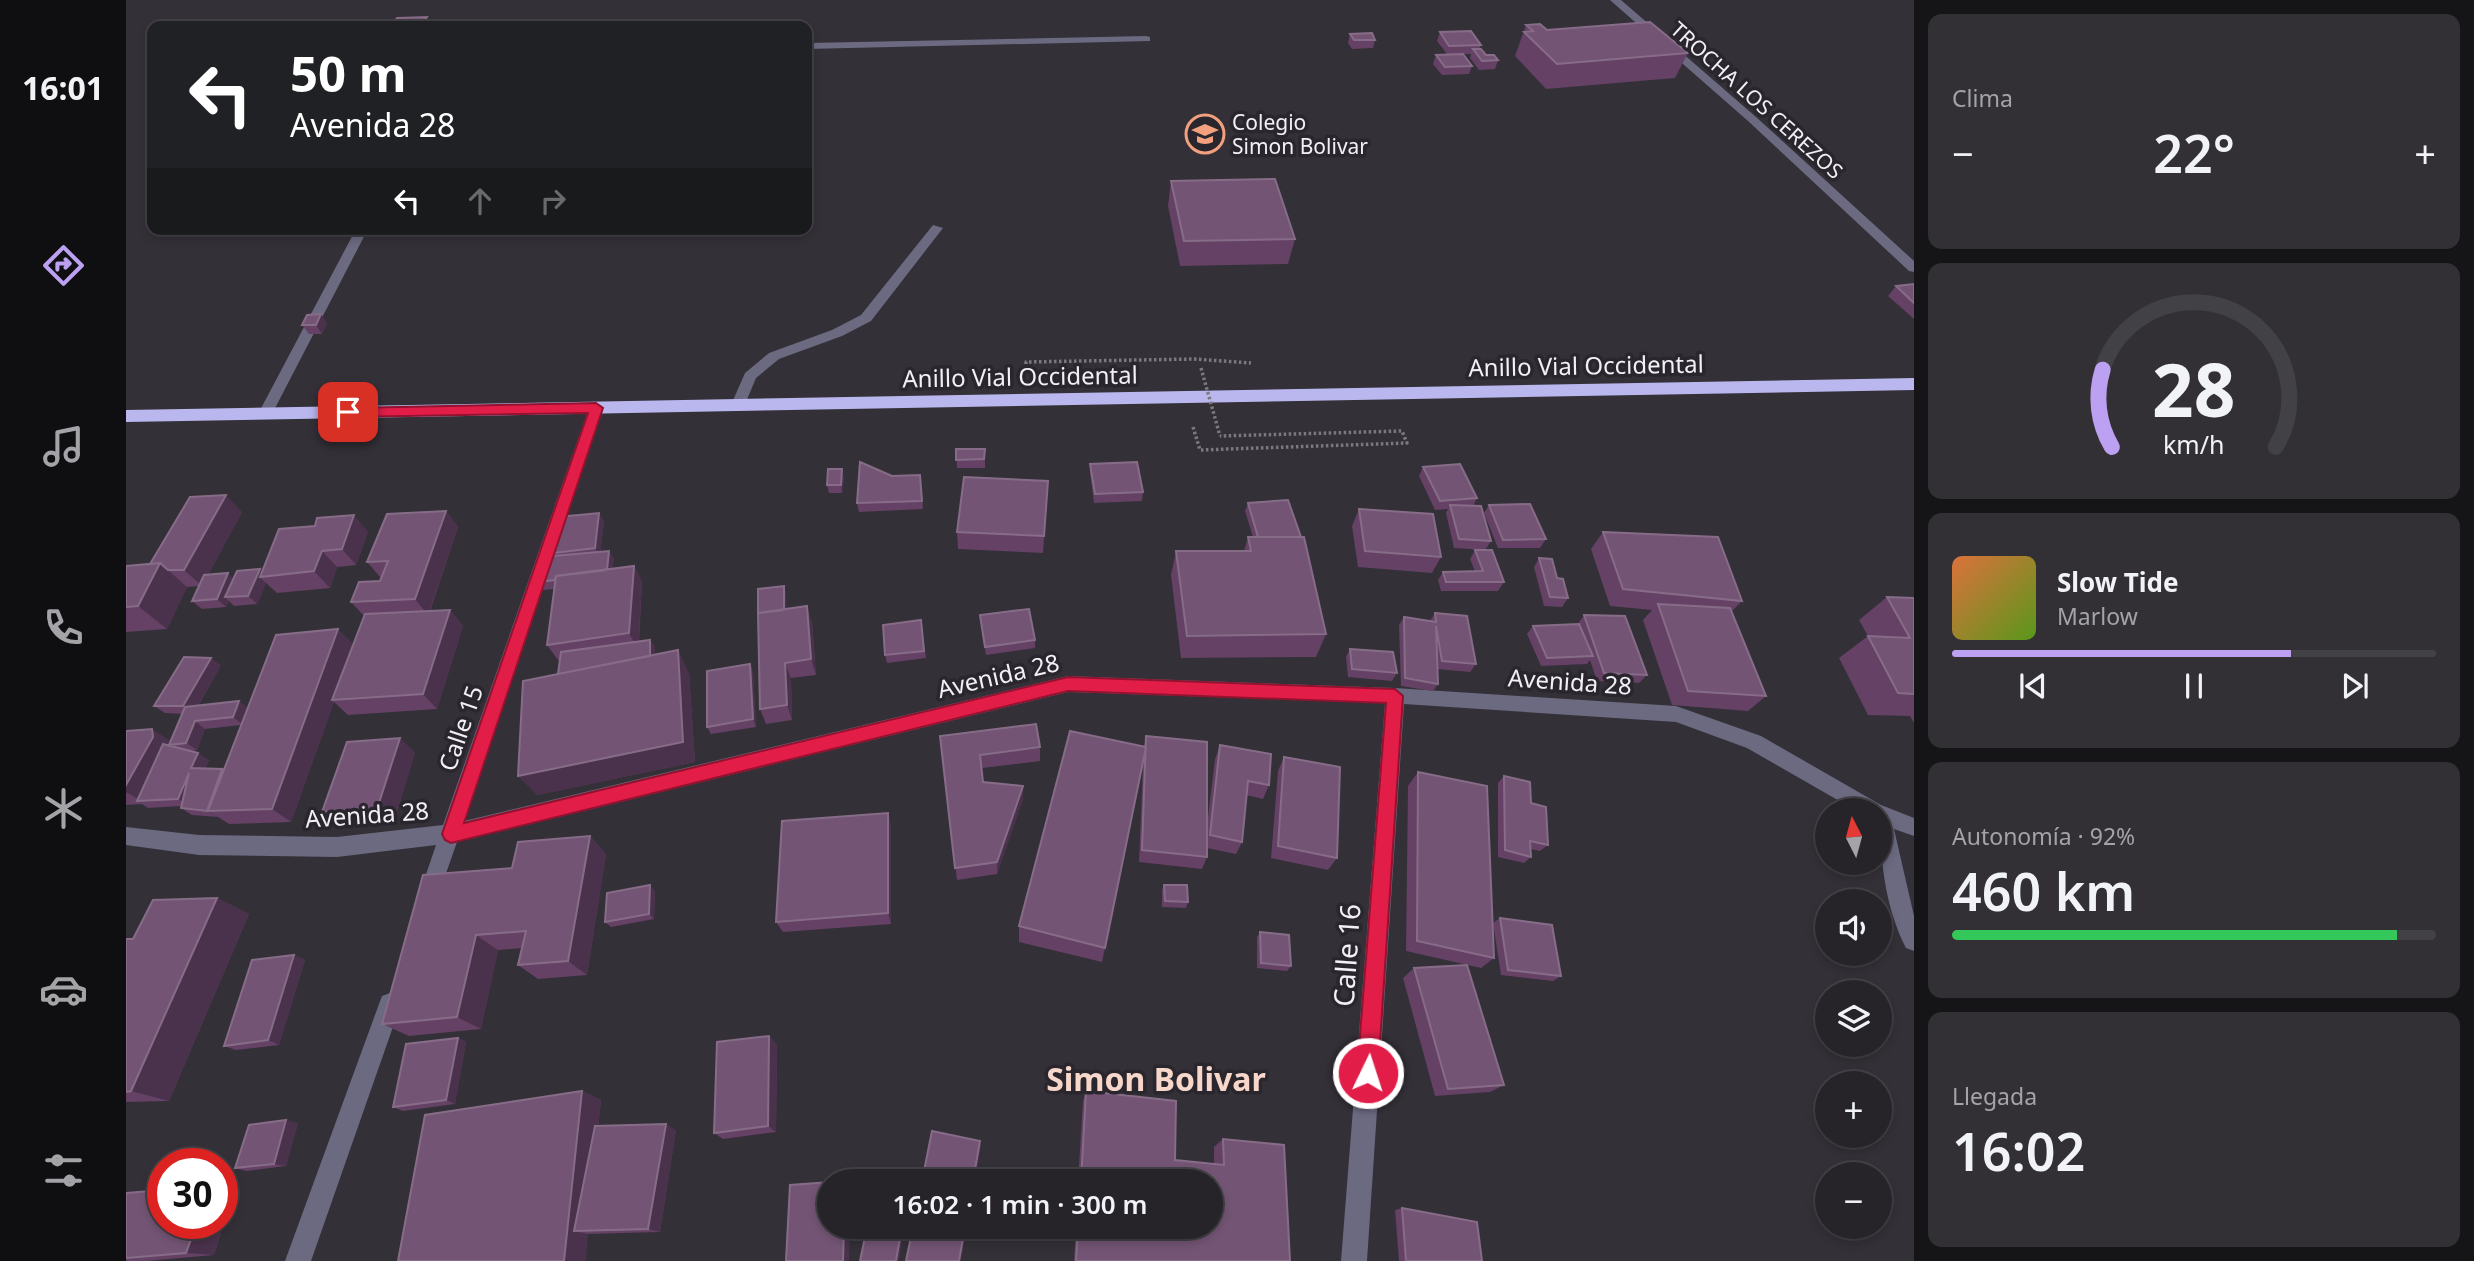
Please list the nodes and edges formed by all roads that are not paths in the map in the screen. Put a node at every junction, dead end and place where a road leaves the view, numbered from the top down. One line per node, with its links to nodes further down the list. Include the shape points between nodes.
1 (1615, 0): 6 (street, TROCHA LOS CEREZOS)
2 (1146, 38): 3 (street)
3 (812, 46)
4 (937, 228): 8 (street, via 866,318 767,361 750,376)
5 (359, 235): 10 (street)
6 (1914, 268)
7 (1914, 384): 8 (highway, Anillo Vial Occidental)
8 (738, 405): 9 (highway, Anillo Vial Occidental)
9 (596, 408): 10 (highway, Anillo Vial Occidental); 16 (street, Calle 15)
10 (265, 414): 11 (highway, Anillo Vial Occidental)
11 (126, 416)
12 (1395, 696): 13 (street, Avenida 28, via 1676,714 1754,742); 16 (street, Avenida 28, via 1068,684); 23 (street, Calle 16)
13 (1852, 798)
14 (1892, 818): 15 (street, Avenida 28)
15 (1914, 827)
16 (451, 834): 17 (street, Avenida 28, via 337,847 199,845); 19 (street, Calle 15)
17 (126, 836)
18 (1892, 870): 20 (street)
19 (423, 912)
20 (1914, 940)
21 (396, 989): 22 (street)
22 (298, 1261)
23 (1354, 1261)

